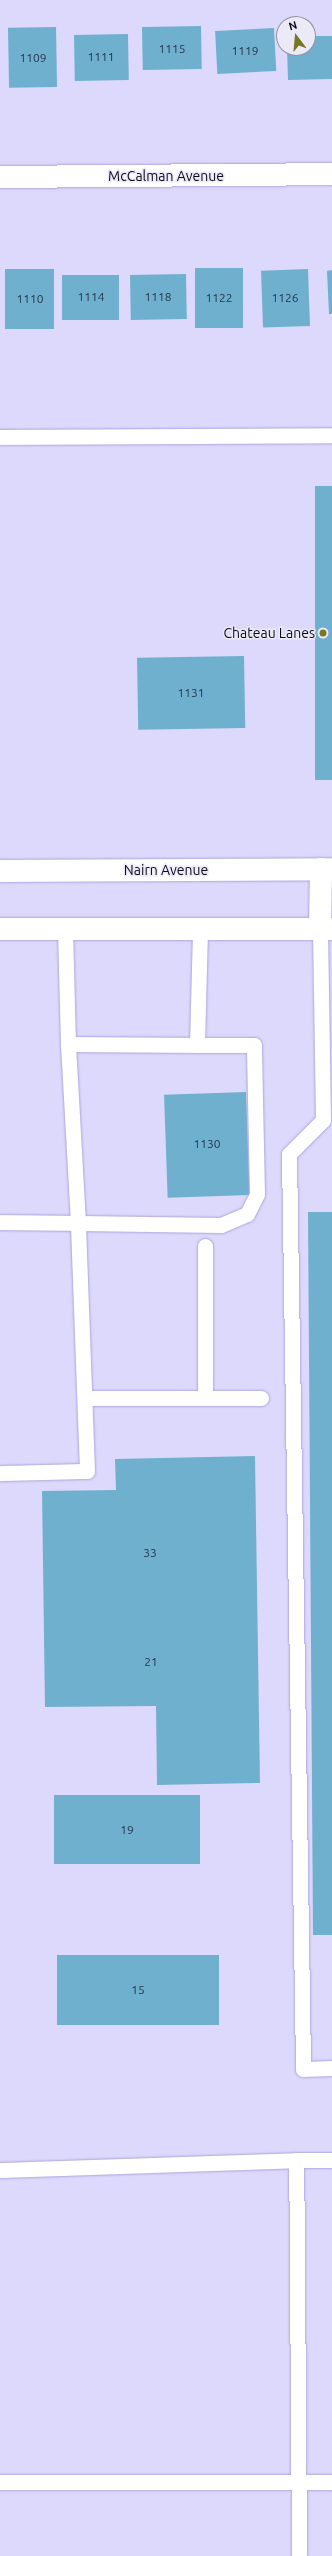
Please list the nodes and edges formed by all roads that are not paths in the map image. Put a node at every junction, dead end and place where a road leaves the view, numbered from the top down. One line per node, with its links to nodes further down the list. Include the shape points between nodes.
1 (332, 174): 2 (main road, McCalman Avenue)
2 (0, 177)
3 (332, 435): 4 (lane)
4 (0, 437)
5 (326, 869): 6 (main road, Nairn Avenue); 10 (main road)
6 (0, 871)
7 (0, 929): 8 (main road)
8 (65, 929): 9 (main road); 11 (lane)
9 (200, 929): 10 (main road); 12 (lane)
10 (326, 929): 13 (lane)
11 (68, 1044): 12 (lane); 15 (lane)
12 (197, 1045): 15 (lane, via 254,1045 257,1194 247,1214 221,1225)
13 (327, 1048): 21 (lane, via 323,1120 289,1154 303,2069)
14 (0, 1222): 15 (lane)
15 (78, 1223): 17 (lane)
16 (205, 1246): 18 (lane)
17 (85, 1398): 18 (lane); 20 (lane, via 87,1471)
18 (206, 1398): 19 (lane)
19 (261, 1398)
20 (0, 1473)
21 (332, 2068)
22 (296, 2160): 23 (lane); 24 (lane); 27 (lane)
23 (332, 2160)
24 (0, 2170)
25 (0, 2482): 27 (lane)
26 (332, 2482): 27 (lane)
27 (299, 2483): 28 (lane)
28 (299, 2556)

